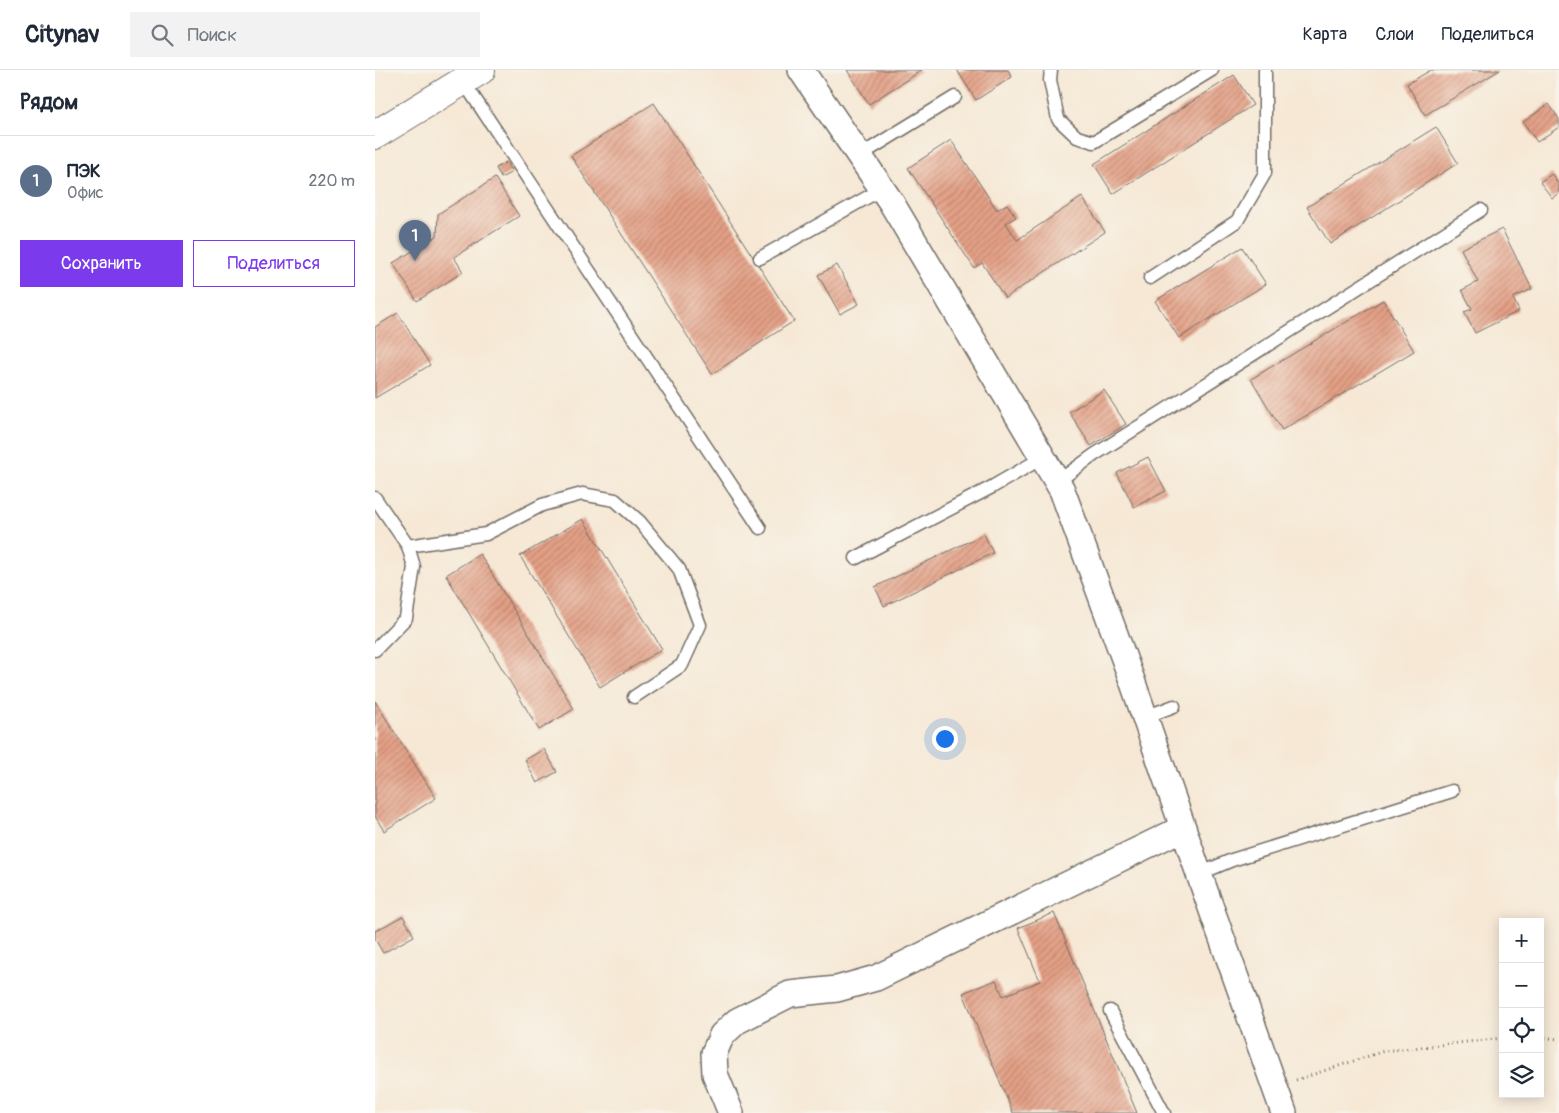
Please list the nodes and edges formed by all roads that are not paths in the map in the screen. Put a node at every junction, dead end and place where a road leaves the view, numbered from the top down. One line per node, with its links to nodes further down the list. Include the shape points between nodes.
1 (801, 70): 8 (street)
2 (1051, 70): 3 (lane, via 1058,119 1077,137 1094,142)
3 (1212, 70)
4 (1265, 70): 12 (lane, via 1265,174 1237,221)
5 (472, 76): 7 (main road); 16 (lane)
6 (955, 96): 8 (lane)
7 (375, 135)
8 (859, 156): 9 (street)
9 (882, 189): 11 (lane); 13 (street)
10 (1481, 210): 14 (lane)
11 (760, 258)
12 (1150, 278)
13 (1042, 458): 14 (street); 18 (lane)
14 (1057, 482): 22 (street)
15 (375, 498): 17 (lane)
16 (760, 528)
17 (408, 546): 19 (lane, via 414,567 405,618); 20 (lane, via 486,534 542,505 582,494 615,500 640,522 679,569 700,625 681,664)
18 (856, 558)
19 (375, 650)
20 (634, 697)
21 (1174, 706): 22 (lane)
22 (1145, 717): 24 (street)
23 (1452, 791): 25 (lane, via 1233,860)
24 (1183, 828): 25 (street); 28 (street, via 875,978 837,989 790,994 737,1021 722,1035 715,1053 715,1074)
25 (1199, 874): 27 (street)
26 (1110, 1011): 29 (lane)
27 (1282, 1112)
28 (731, 1113)
29 (1164, 1113)

